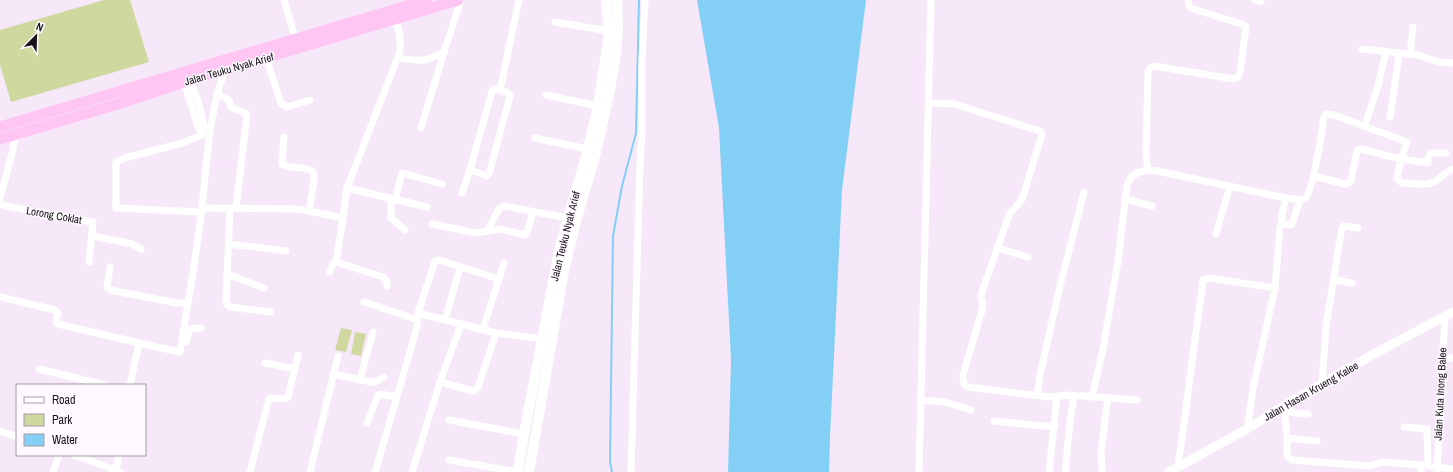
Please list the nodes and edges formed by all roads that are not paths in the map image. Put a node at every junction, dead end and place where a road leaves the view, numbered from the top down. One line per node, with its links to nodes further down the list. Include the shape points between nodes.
1 (284, 0): 14 (street)
2 (427, 0): 14 (highway, Jalan Teuku Nyak Arief)
3 (460, 0): 10 (highway, Jalan Teuku Nyak Arief); 16 (street)
4 (519, 0): 25 (street)
5 (606, 0): 13 (main road, Jalan Teuku Nyak Arief)
6 (645, 0): 158 (street)
7 (931, 0): 29 (street)
8 (1188, 0): 44 (street, via 1189,6 1193,9 1244,25 1246,32 1240,72 1234,79 1154,66 1150,68 1146,155)
9 (617, 1): 82 (main road, Jalan Teuku Nyak Arief, via 616,54 608,102 597,149)
10 (395, 20): 20 (highway, Jalan Teuku Nyak Arief); 21 (street, via 400,40)
11 (555, 22): 13 (street)
12 (1413, 27): 19 (street)
13 (609, 31): 30 (main road, Jalan Teuku Nyak Arief)
14 (296, 40): 33 (highway, Jalan Teuku Nyak Arief)
15 (1362, 49): 17 (street)
16 (444, 52): 21 (street, via 429,60); 34 (street)
17 (1386, 52): 18 (street); 32 (street)
18 (1399, 54): 19 (street); 31 (street)
19 (1410, 55): 22 (street)
20 (266, 58): 23 (highway, Jalan Teuku Nyak Arief); 28 (street, via 283,106)
21 (398, 58): 48 (street)
22 (1453, 63)
23 (225, 70): 24 (highway, Jalan Teuku Nyak Arief); 26 (street)
24 (187, 81): 35 (highway, Jalan Teuku Nyak Arief); 60 (street, via 202,116 202,134 182,143 118,161 115,165 116,208)
25 (500, 90): 43 (street, via 492,91); 43 (street, via 510,96 489,174 487,176)
26 (217, 94): 59 (street, via 229,100 230,107 246,114); 60 (street, via 206,158)
27 (546, 95): 30 (street)
28 (310, 100)
29 (929, 102): 73 (street, via 948,103 1041,132 1023,197 1018,207 1011,211); 126 (street)
30 (598, 106): 39 (main road, Jalan Teuku Nyak Arief)
31 (1390, 117)
32 (1366, 122)
33 (0, 127)
34 (420, 128)
35 (15, 134): 38 (highway, Jalan Teuku Nyak Arief); 51 (street)
36 (284, 137): 61 (street, via 282,164 314,173)
37 (535, 138): 39 (street)
38 (0, 139)
39 (588, 149): 64 (main road, Jalan Teuku Nyak Arief)
40 (1446, 153): 41 (street, via 1431,153 1428,163)
41 (1401, 159): 42 (street, via 1397,179 1402,183 1427,184); 45 (street, via 1361,149 1356,155 1349,183); 45 (street, via 1407,142 1326,114)
42 (1453, 169)
43 (470, 170): 50 (street)
44 (1148, 170): 47 (street); 54 (street, via 1132,176 1127,185)
45 (1314, 176): 55 (street, via 1308,196)
46 (442, 184): 53 (street, via 402,173)
47 (1230, 186): 52 (street); 70 (street)
48 (347, 188): 53 (street); 63 (street)
49 (1084, 192): 120 (street, via 1053,316)
50 (462, 193)
51 (0, 198)
52 (1286, 198): 55 (street); 66 (street)
53 (393, 199): 58 (street); 68 (street, via 391,218)
54 (1125, 199): 57 (street); 124 (street, via 1116,268)
55 (1300, 200): 66 (street, via 1292,224)
56 (0, 204): 71 (street, Lorong Coklat, via 93,222)
57 (1152, 206)
58 (427, 207)
59 (233, 208): 60 (street); 61 (street); 72 (street)
60 (202, 210): 93 (street)
61 (309, 211): 63 (street)
62 (533, 212): 64 (street); 69 (street, via 501,207); 69 (street, via 527,233 524,235 500,229)
63 (343, 218): 78 (street)
64 (567, 218): 82 (main road, Jalan Teuku Nyak Arief)
65 (432, 224): 69 (street, via 476,233)
66 (1282, 224): 90 (street, via 1278,239)
67 (1358, 228): 86 (street, via 1342,228)
68 (405, 230)
69 (487, 231)
70 (1216, 234)
71 (92, 236): 74 (street, via 132,244); 77 (street, Lorong Coklat)
72 (229, 244): 75 (street); 84 (street)
73 (997, 248): 76 (street); 120 (street, via 981,296 983,306 964,384 968,387)
74 (141, 249)
75 (286, 250)
76 (1028, 257)
77 (89, 262)
78 (336, 262): 83 (street, via 333,263); 88 (street, via 383,277 387,282)
79 (504, 263): 85 (street)
80 (110, 267): 93 (street, via 107,287 110,290)
81 (460, 267): 85 (street); 96 (street, via 439,260 435,262); 97 (street)
82 (560, 270): 103 (main road, Jalan Teuku Nyak Arief); 157 (main road, Jalan Teuku Nyak Arief)
83 (330, 272)
84 (227, 274): 89 (street); 94 (street, via 227,305)
85 (499, 279): 100 (street)
86 (1334, 280): 87 (street); 119 (street, via 1324,342)
87 (1352, 283)
88 (386, 286)
89 (264, 288)
90 (1275, 288): 136 (street, via 1253,388); 146 (street, via 1208,278 1203,280)
91 (0, 298): 104 (street, via 55,310 58,313 58,324)
92 (364, 302): 96 (street)
93 (188, 304): 105 (street)
94 (270, 312)
95 (1449, 314): 108 (street, Jalan Kuta Inong Balee); 119 (street, Jalan Hasan Krueng Kalee)
96 (418, 317): 97 (street); 123 (street)
97 (445, 320): 98 (street)
98 (461, 324): 100 (street); 116 (street)
99 (202, 328): 105 (street, via 190,329 185,350)
100 (483, 329): 102 (street)
101 (373, 332): 115 (street)
102 (496, 332): 103 (street); 116 (street, via 478,388 473,391)
103 (543, 339): 138 (main road, Jalan Teuku Nyak Arief)
104 (139, 343): 105 (street); 118 (street)
105 (180, 352)
106 (298, 355): 112 (street)
107 (338, 356): 113 (street)
108 (1442, 358): 109 (street); 149 (street, Jalan Kuta Inong Balee)
109 (1453, 358)
110 (265, 363): 112 (street)
111 (39, 368): 117 (street)
112 (295, 369): 152 (street, via 288,397 269,400)
113 (333, 374): 115 (street); 153 (street)
114 (384, 377): 115 (street, via 373,382)
115 (360, 380)
116 (440, 382): 155 (street)
117 (101, 384)
118 (130, 384)
119 (1322, 384): 128 (street, Jalan Hasan Krueng Kalee)
120 (1037, 395): 121 (street)
121 (1057, 396): 122 (street); 134 (street)
122 (1074, 396): 124 (street); 161 (street)
123 (396, 397): 133 (street, via 378,395); 154 (street)
124 (1092, 397): 125 (street)
125 (1108, 398): 127 (street); 162 (street, via 1101,450)
126 (921, 400): 129 (street, via 944,402); 159 (street)
127 (1137, 400)
128 (1288, 407): 130 (street, via 1296,414); 136 (street, Jalan Hasan Krueng Kalee); 140 (street, via 1285,416)
129 (971, 410)
130 (1308, 414)
131 (448, 420): 138 (street)
132 (994, 421): 134 (street)
133 (367, 423)
134 (1055, 427): 160 (street)
135 (1404, 427): 147 (street, via 1427,429)
136 (1247, 429): 146 (street, Jalan Hasan Krueng Kalee)
137 (0, 431): 139 (street)
138 (524, 434): 156 (main road, Jalan Teuku Nyak Arief)
139 (16, 437)
140 (1288, 438): 141 (street); 147 (street, via 1287,456 1292,460 1369,466 1383,462)
141 (1317, 441)
142 (60, 456): 151 (street)
143 (77, 456): 150 (street)
144 (119, 456): 150 (street)
145 (449, 460): 156 (street)
146 (1178, 467): 163 (street, Jalan Hasan Krueng Kalee)
147 (1423, 468): 149 (street)
148 (1453, 469): 149 (street)
149 (1437, 470)
150 (119, 471)
151 (53, 472)
152 (250, 472)
153 (310, 472)
154 (375, 472)
155 (412, 472)
156 (518, 472)
157 (529, 472)
158 (631, 472)
159 (919, 472)
160 (1049, 472)
161 (1065, 472)
162 (1102, 472)
163 (1169, 472)

